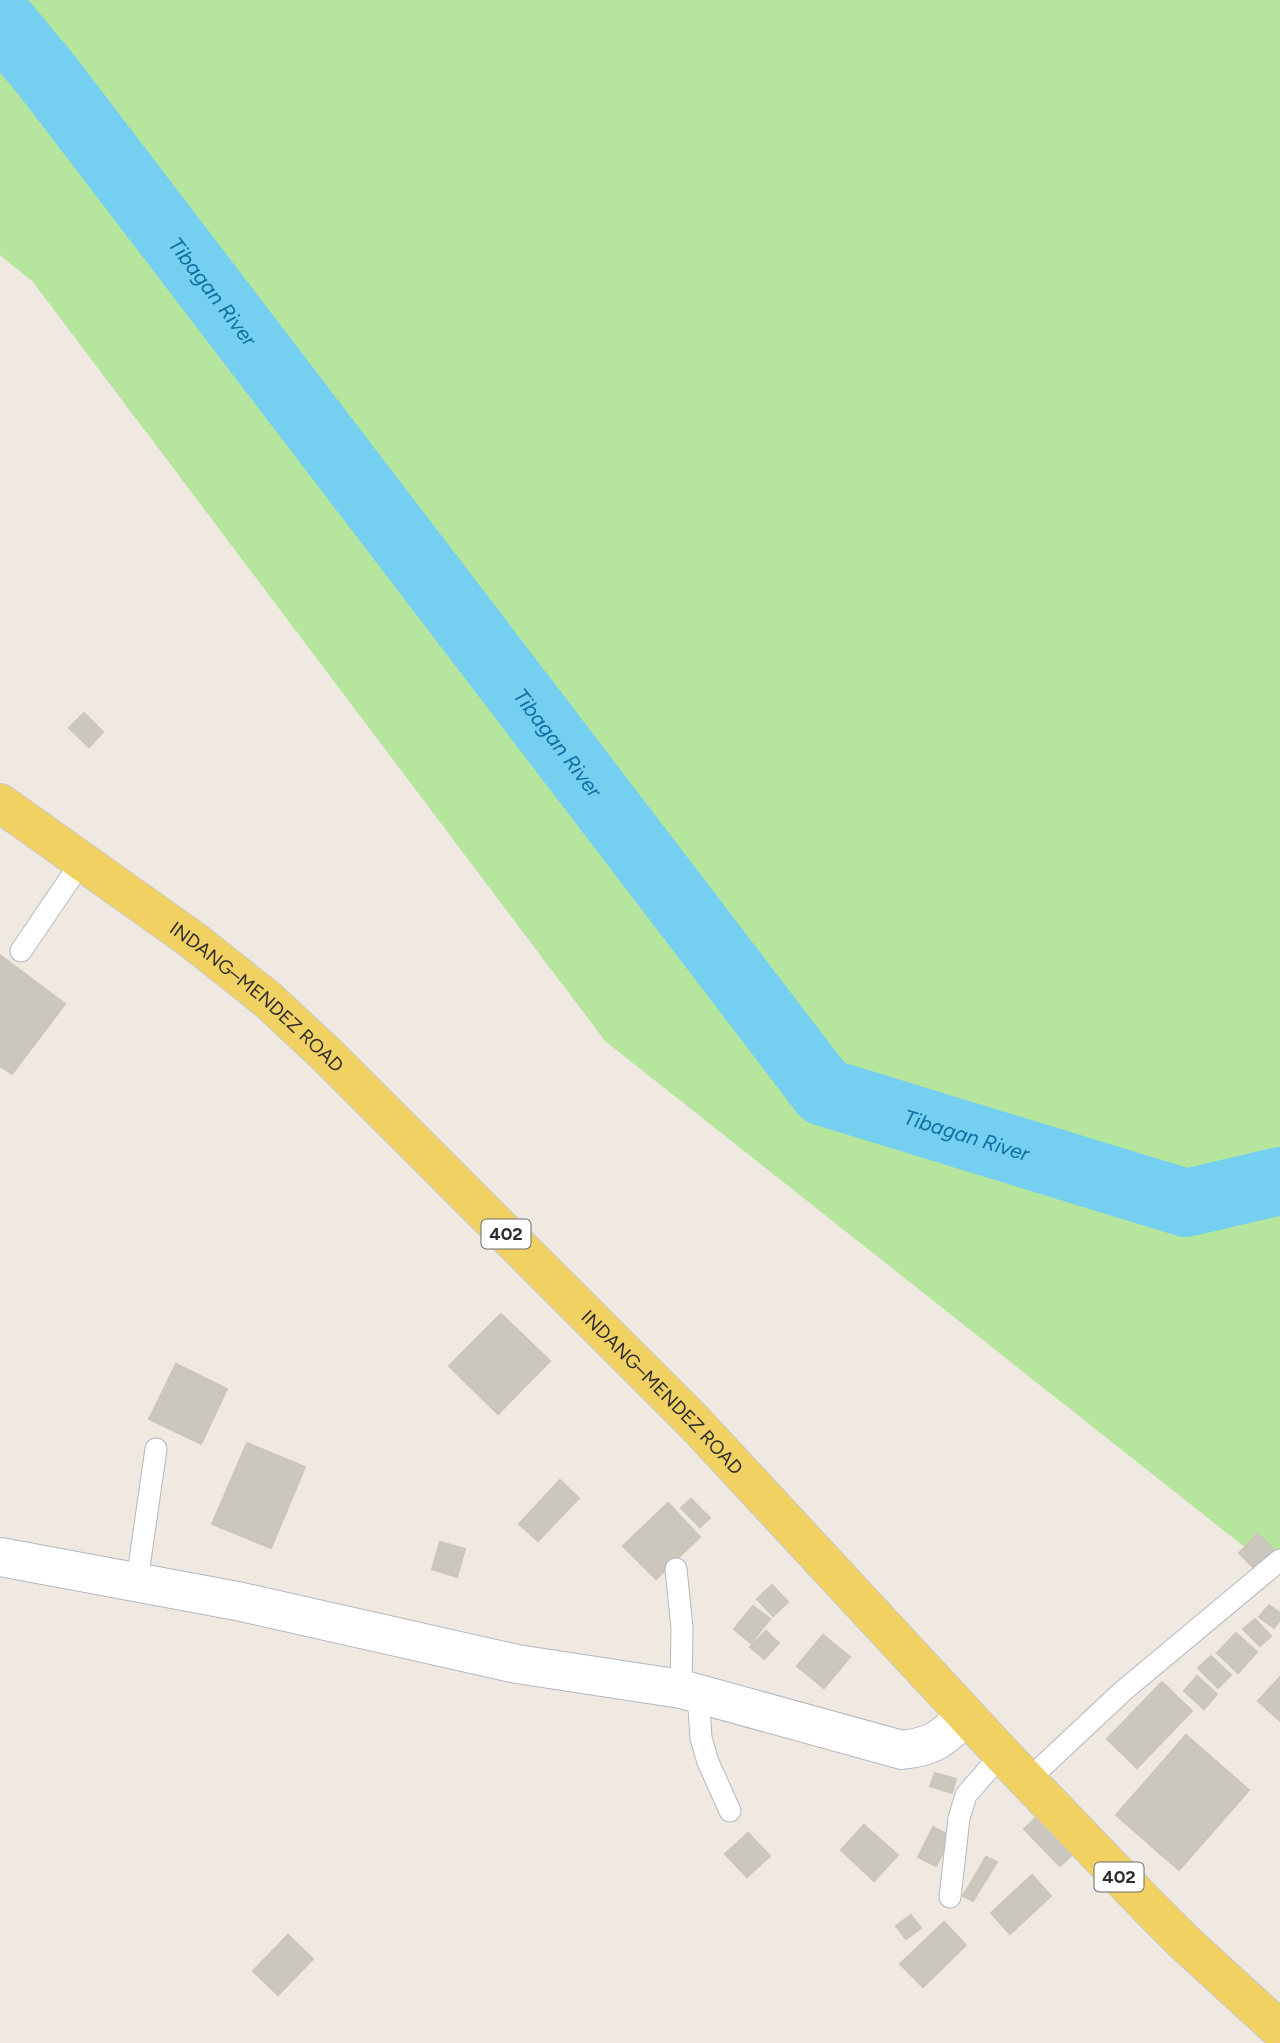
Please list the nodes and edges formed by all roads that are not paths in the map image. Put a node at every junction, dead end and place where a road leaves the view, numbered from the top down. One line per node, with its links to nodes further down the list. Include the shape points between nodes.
1 (0, 803): 2 (main road, INDANG–MENDEZ ROAD / 402)
2 (82, 861): 3 (lane); 10 (main road, INDANG–MENDEZ ROAD / 402, via 194,941 326,1054 695,1423)
3 (21, 951)
4 (156, 1449): 8 (lane)
5 (0, 1557): 8 (street)
6 (1280, 1560): 11 (lane, via 1123,1691)
7 (676, 1569): 9 (lane)
8 (137, 1581): 9 (street, via 517,1664)
9 (689, 1691): 10 (street, via 902,1750 926,1747); 12 (lane, via 708,1762)
10 (967, 1716): 11 (main road, INDANG–MENDEZ ROAD / 402)
11 (1015, 1767): 13 (lane, via 966,1796); 14 (main road, INDANG–MENDEZ ROAD / 402, via 1184,1942)
12 (730, 1811)
13 (950, 1897)
14 (1280, 2030)

